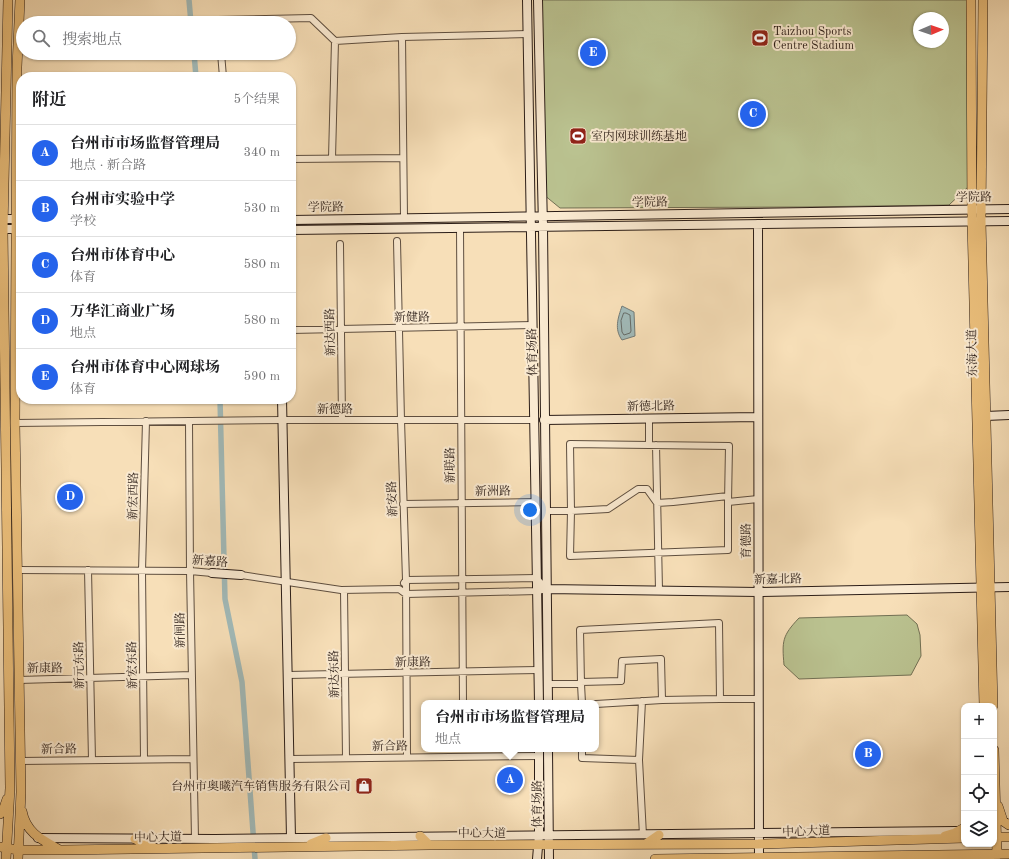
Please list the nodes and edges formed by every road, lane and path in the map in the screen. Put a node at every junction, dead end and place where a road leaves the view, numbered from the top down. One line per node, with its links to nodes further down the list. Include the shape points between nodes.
1 (8, 0): 24 (main road)
2 (20, 0): 7 (main road)
3 (527, 0): 9 (main road)
4 (538, 0): 22 (main road, 体育场路)
5 (971, 0): 19 (main road, 东海大道)
6 (983, 0): 19 (main road, 东海大道)
7 (19, 16)
8 (296, 18): 11 (street, via 311,18)
9 (528, 34): 10 (street); 21 (main road)
10 (402, 37): 11 (street); 18 (street)
11 (335, 41): 17 (street)
12 (17, 60): 14 (main road)
13 (222, 60): 15 (street)
14 (17, 72)
15 (223, 72)
16 (296, 158): 17 (street)
17 (332, 158): 18 (street)
18 (403, 158): 23 (street)
19 (976, 209): 20 (main road, 学院路); 22 (main road, 学院路); 26 (main road, 东海大道)
20 (1009, 209)
21 (531, 216): 22 (main road, 学院路); 23 (main road, 学院路); 31 (main road)
22 (542, 216): 32 (main road, 体育场路)
23 (404, 218): 25 (main road, 学院路)
24 (2, 219): 28 (main road); 34 (main road)
25 (296, 220)
26 (977, 221): 27 (main road, 学院路); 29 (main road, 学院路); 46 (main road, 东海大道); 80 (main road, 东海大道)
27 (1009, 221)
28 (16, 223)
29 (758, 224): 32 (main road, 学院路); 47 (main road, 育德路)
30 (16, 225): 34 (main road)
31 (531, 227): 32 (main road, 学院路); 33 (main road, 学院路); 38 (main road)
32 (543, 227): 54 (main road, 体育场路)
33 (460, 228): 35 (main road, 学院路); 39 (street, 新联路)
34 (1, 229): 76 (main road)
35 (296, 230)
36 (397, 241): 40 (street, 新安路)
37 (340, 244): 41 (street, 新达西路)
38 (533, 325): 39 (street, 新健路); 53 (main road)
39 (460, 327): 40 (street, 新健路); 52 (street, 新联路)
40 (399, 328): 41 (street, 新健路); 51 (street, 新安路)
41 (341, 329): 42 (street, 新健路); 50 (street, 新达西路)
42 (296, 330)
43 (16, 373): 57 (main road)
44 (282, 404): 49 (main road)
45 (1009, 415): 46 (main road)
46 (986, 416): 80 (main road, 东海大道)
47 (758, 417): 48 (main road, 新德北路); 61 (main road, 育德路)
48 (649, 418): 54 (main road, 新德北路); 58 (street)
49 (283, 420): 50 (street, 新德路); 56 (street, 新德路); 79 (main road)
50 (342, 420): 51 (street, 新德路)
51 (400, 420): 52 (street, 新德路); 65 (street, 新安路)
52 (461, 420): 53 (street, 新德路); 63 (street, 新联路)
53 (534, 420): 62 (main road)
54 (544, 420): 66 (main road, 体育场路)
55 (146, 421): 56 (street, 新德路); 57 (street, 新德路); 71 (street, 新宏西路)
56 (190, 421): 72 (street, 新闸路)
57 (15, 423): 69 (main road)
58 (649, 445): 59 (street); 67 (street, via 570,444)
59 (656, 445): 60 (street, via 729,446); 64 (street)
60 (728, 499): 61 (street); 64 (street); 68 (street, via 728,550)
61 (758, 499): 87 (main road, 育德路)
62 (535, 502): 63 (street, 新洲路); 75 (main road)
63 (462, 503): 65 (street, 新洲路); 77 (street, 新联路)
64 (657, 503): 67 (street, via 647,489 638,488 608,509); 68 (street)
65 (403, 504): 78 (street, 新安路)
66 (546, 511): 67 (street); 83 (main road, 体育场路)
67 (571, 511): 68 (street, via 570,556)
68 (657, 553): 85 (street)
69 (18, 570): 70 (street, 新嘉路); 98 (main road)
70 (88, 570): 71 (street, 新嘉路); 97 (street, 新元东路)
71 (142, 571): 72 (street, 新嘉路); 96 (street, 新宏东路)
72 (190, 571): 73 (street, 新嘉路); 94 (street, 新闸路)
73 (212, 573): 74 (main road, 新嘉路)
74 (241, 575): 79 (street, 新嘉路)
75 (536, 578): 77 (street); 83 (street); 86 (main road)
76 (4, 579): 125 (main road)
77 (462, 579): 78 (street); 88 (street, 新联路)
78 (406, 580): 82 (street); 89 (street, 新安路)
79 (286, 582): 84 (street, 新嘉路); 95 (main road)
80 (986, 587): 81 (main road, 新嘉北路); 87 (main road, 新嘉北路); 109 (main road, 东海大道); 110 (main road, 东海大道)
81 (1009, 587)
82 (399, 588): 84 (street, 新嘉路); 89 (street)
83 (547, 589): 85 (main road, 新嘉北路); 86 (street); 100 (main road, 体育场路)
84 (344, 590): 93 (street, 新达东路)
85 (659, 590): 87 (main road, 新嘉北路)
86 (537, 591): 88 (street); 90 (main road)
87 (758, 592): 102 (main road, 育德路)
88 (463, 593): 89 (street); 91 (street, 新联路)
89 (406, 594): 92 (street, 新安路)
90 (538, 670): 91 (street, 新康路); 104 (main road)
91 (464, 672): 92 (street, 新康路); 103 (street, 新联路)
92 (406, 673): 93 (street, 新康路); 117 (street, 新安路)
93 (345, 674): 95 (street, 新康路); 119 (street, 新达东路)
94 (192, 675): 96 (street, 新康路); 121 (street, 新闸路)
95 (288, 675): 118 (main road)
96 (143, 676): 97 (street, 新康路); 120 (street, 新宏东路)
97 (90, 678): 98 (street, 新康路); 122 (street, 新元东路)
98 (19, 680): 124 (main road)
99 (581, 683): 100 (street); 101 (street, via 580,630 719,623); 106 (street); 107 (street, via 621,681 622,661 661,659)
100 (548, 684): 105 (main road, 体育场路)
101 (720, 699): 102 (street); 107 (street)
102 (758, 699): 132 (main road, 育德路)
103 (463, 700)
104 (539, 700)
105 (548, 700)
106 (582, 700)
107 (662, 700): 108 (street)
108 (642, 701): 111 (street); 123 (street)
109 (984, 703)
110 (993, 703)
111 (599, 704)
112 (463, 752): 116 (street)
113 (539, 752): 116 (street, 新合路); 133 (main road)
114 (548, 752): 134 (main road, 体育场路)
115 (582, 752): 123 (street, via 582,758)
116 (463, 756): 117 (street, 新合路)
117 (406, 757): 119 (street, 新合路)
118 (290, 758): 119 (street, 新合路); 143 (main road)
119 (346, 758)
120 (144, 759): 121 (street, 新合路); 122 (street, 新合路)
121 (193, 759): 145 (street, 新闸路)
122 (92, 760): 124 (street, 新合路)
123 (639, 760): 135 (street)
124 (20, 761): 126 (main road)
125 (10, 788): 128 (main road); 156 (main road)
126 (21, 792): 141 (main road, via 22,813 31,832); 159 (main road)
127 (997, 805): 129 (main road, via 1003,821)
128 (0, 814)
129 (1009, 825)
130 (961, 832): 138 (main road)
131 (961, 832): 138 (main road, 中心大道, via 932,839)
132 (758, 834): 136 (main road); 138 (main road); 149 (main road, 育德路)
133 (539, 835): 134 (main road); 137 (main road); 151 (main road)
134 (549, 835): 135 (main road); 152 (main road, 体育场路)
135 (642, 835): 136 (main road)
136 (659, 835): 148 (main road)
137 (420, 836): 144 (main road); 150 (main road)
138 (884, 836): 149 (main road, 中心大道)
139 (997, 837): 140 (main road)
140 (1009, 837)
141 (38, 838): 142 (main road); 158 (main road)
142 (135, 838): 145 (main road); 157 (main road)
143 (291, 838): 144 (main road); 147 (main road)
144 (326, 838): 153 (main road)
145 (195, 839): 146 (main road)
146 (238, 843): 147 (main road, 中心大道); 157 (main road, 中心大道)
147 (259, 843): 153 (main road, 中心大道)
148 (646, 844): 149 (main road, 中心大道); 152 (main road, 中心大道)
149 (758, 844): 163 (main road, 育德路)
150 (429, 845): 151 (main road, 中心大道); 153 (main road, 中心大道)
151 (538, 845): 152 (main road, 中心大道); 165 (main road)
152 (549, 845): 166 (main road, 体育场路)
153 (306, 846)
154 (989, 847): 162 (main road)
155 (994, 847): 162 (main road)
156 (3, 848): 159 (main road, 中心大道); 164 (main road)
157 (158, 849): 158 (main road, 中心大道)
158 (61, 850): 159 (main road, 中心大道)
159 (18, 854)
160 (1009, 854): 162 (main road)
161 (868, 856): 162 (main road); 163 (main road); 169 (main road)
162 (992, 857)
163 (759, 858): 168 (main road)
164 (6, 859)
165 (537, 859)
166 (549, 859)
167 (655, 859): 168 (main road)
168 (660, 859)
169 (878, 859)

